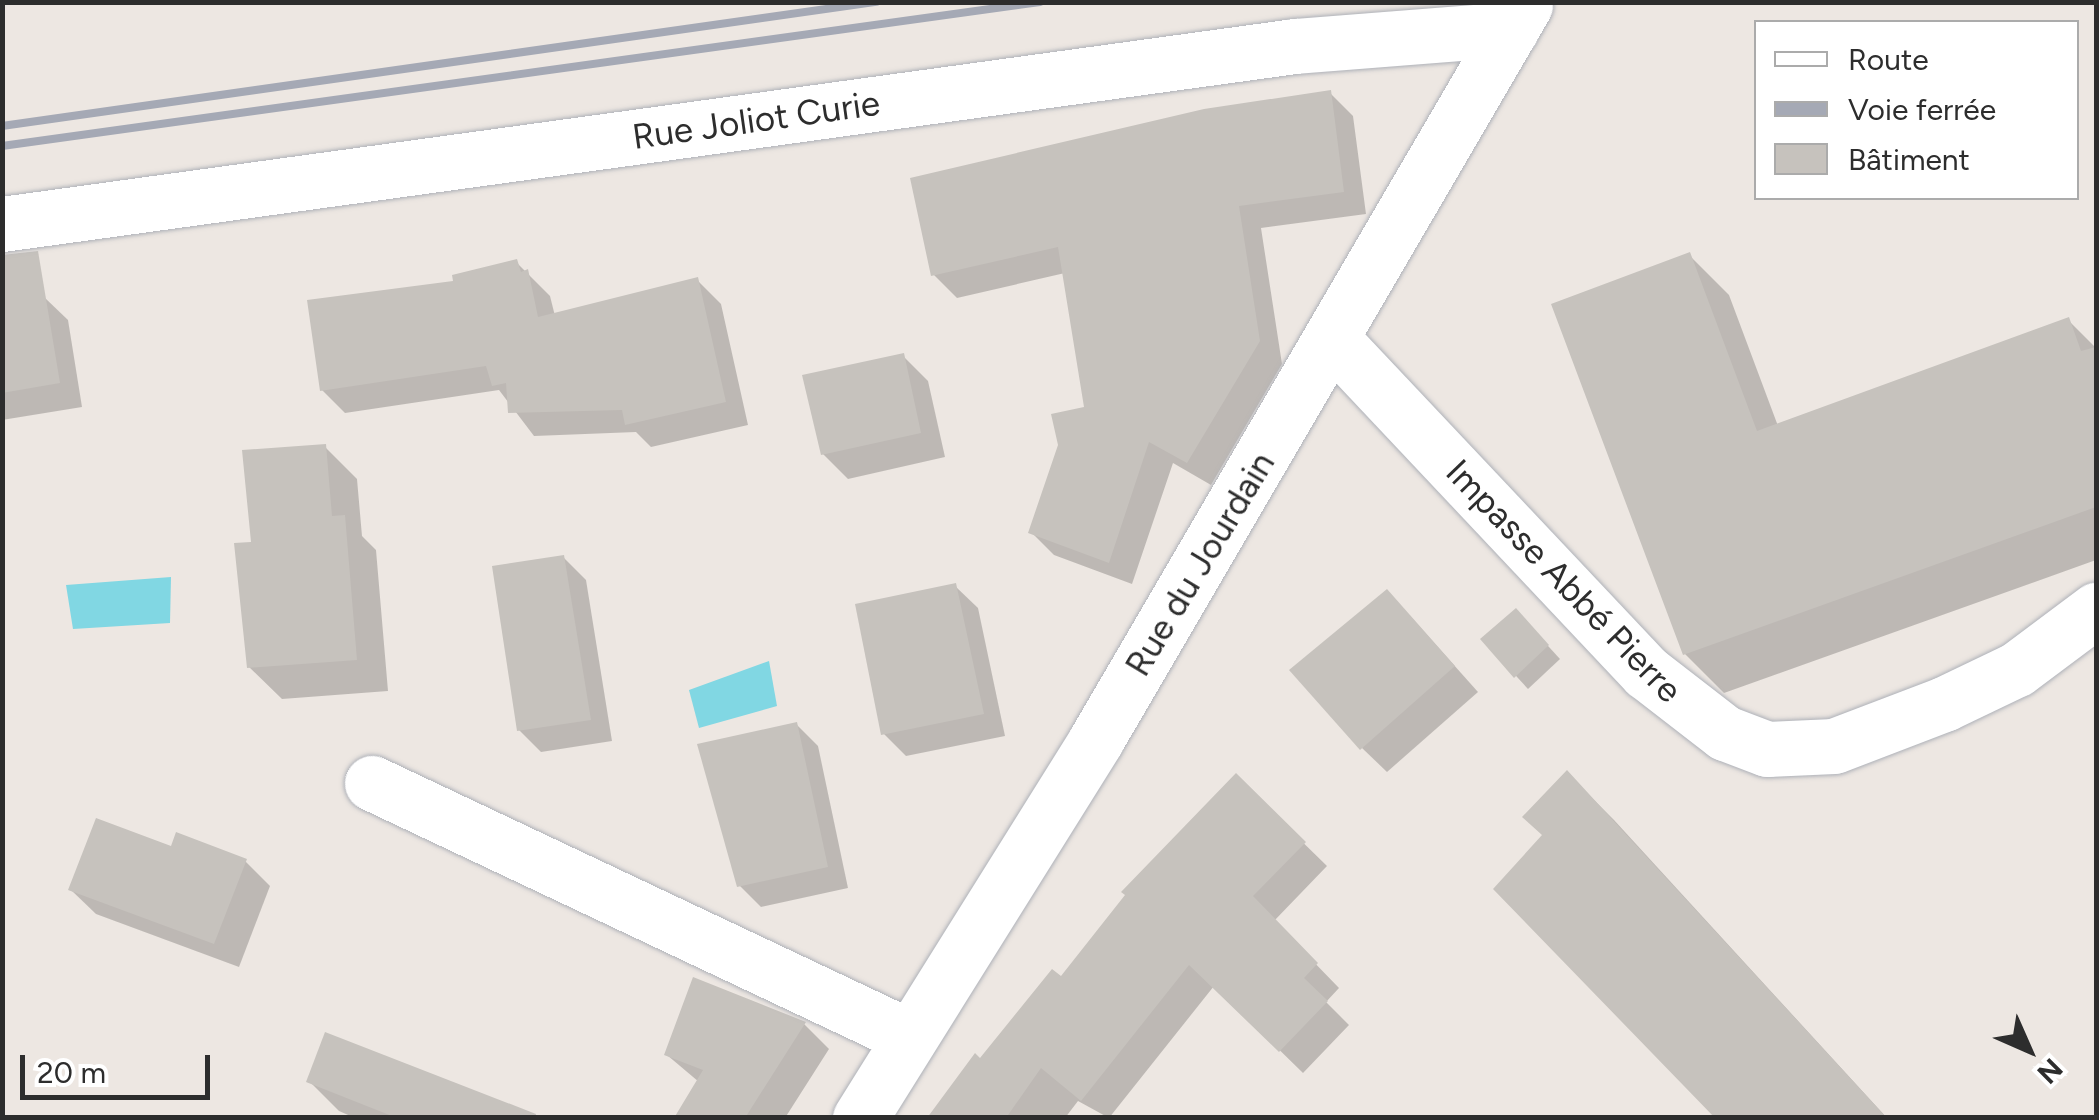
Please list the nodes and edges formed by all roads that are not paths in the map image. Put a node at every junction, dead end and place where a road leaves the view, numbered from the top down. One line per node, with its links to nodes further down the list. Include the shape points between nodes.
1 (1518, 16): 2 (street, Rue Joliot Curie); 3 (street, Rue du Jourdain)
2 (2, 224)
3 (1334, 341): 4 (street, Impasse Abbé Pierre, via 1658,683 1725,733 1767,748 1834,746 1944,704 2018,669); 6 (street, Rue du Jourdain)
4 (2096, 610)
5 (372, 783): 6 (street)
6 (910, 1037): 7 (street, Rue du Jourdain)
7 (860, 1118)

